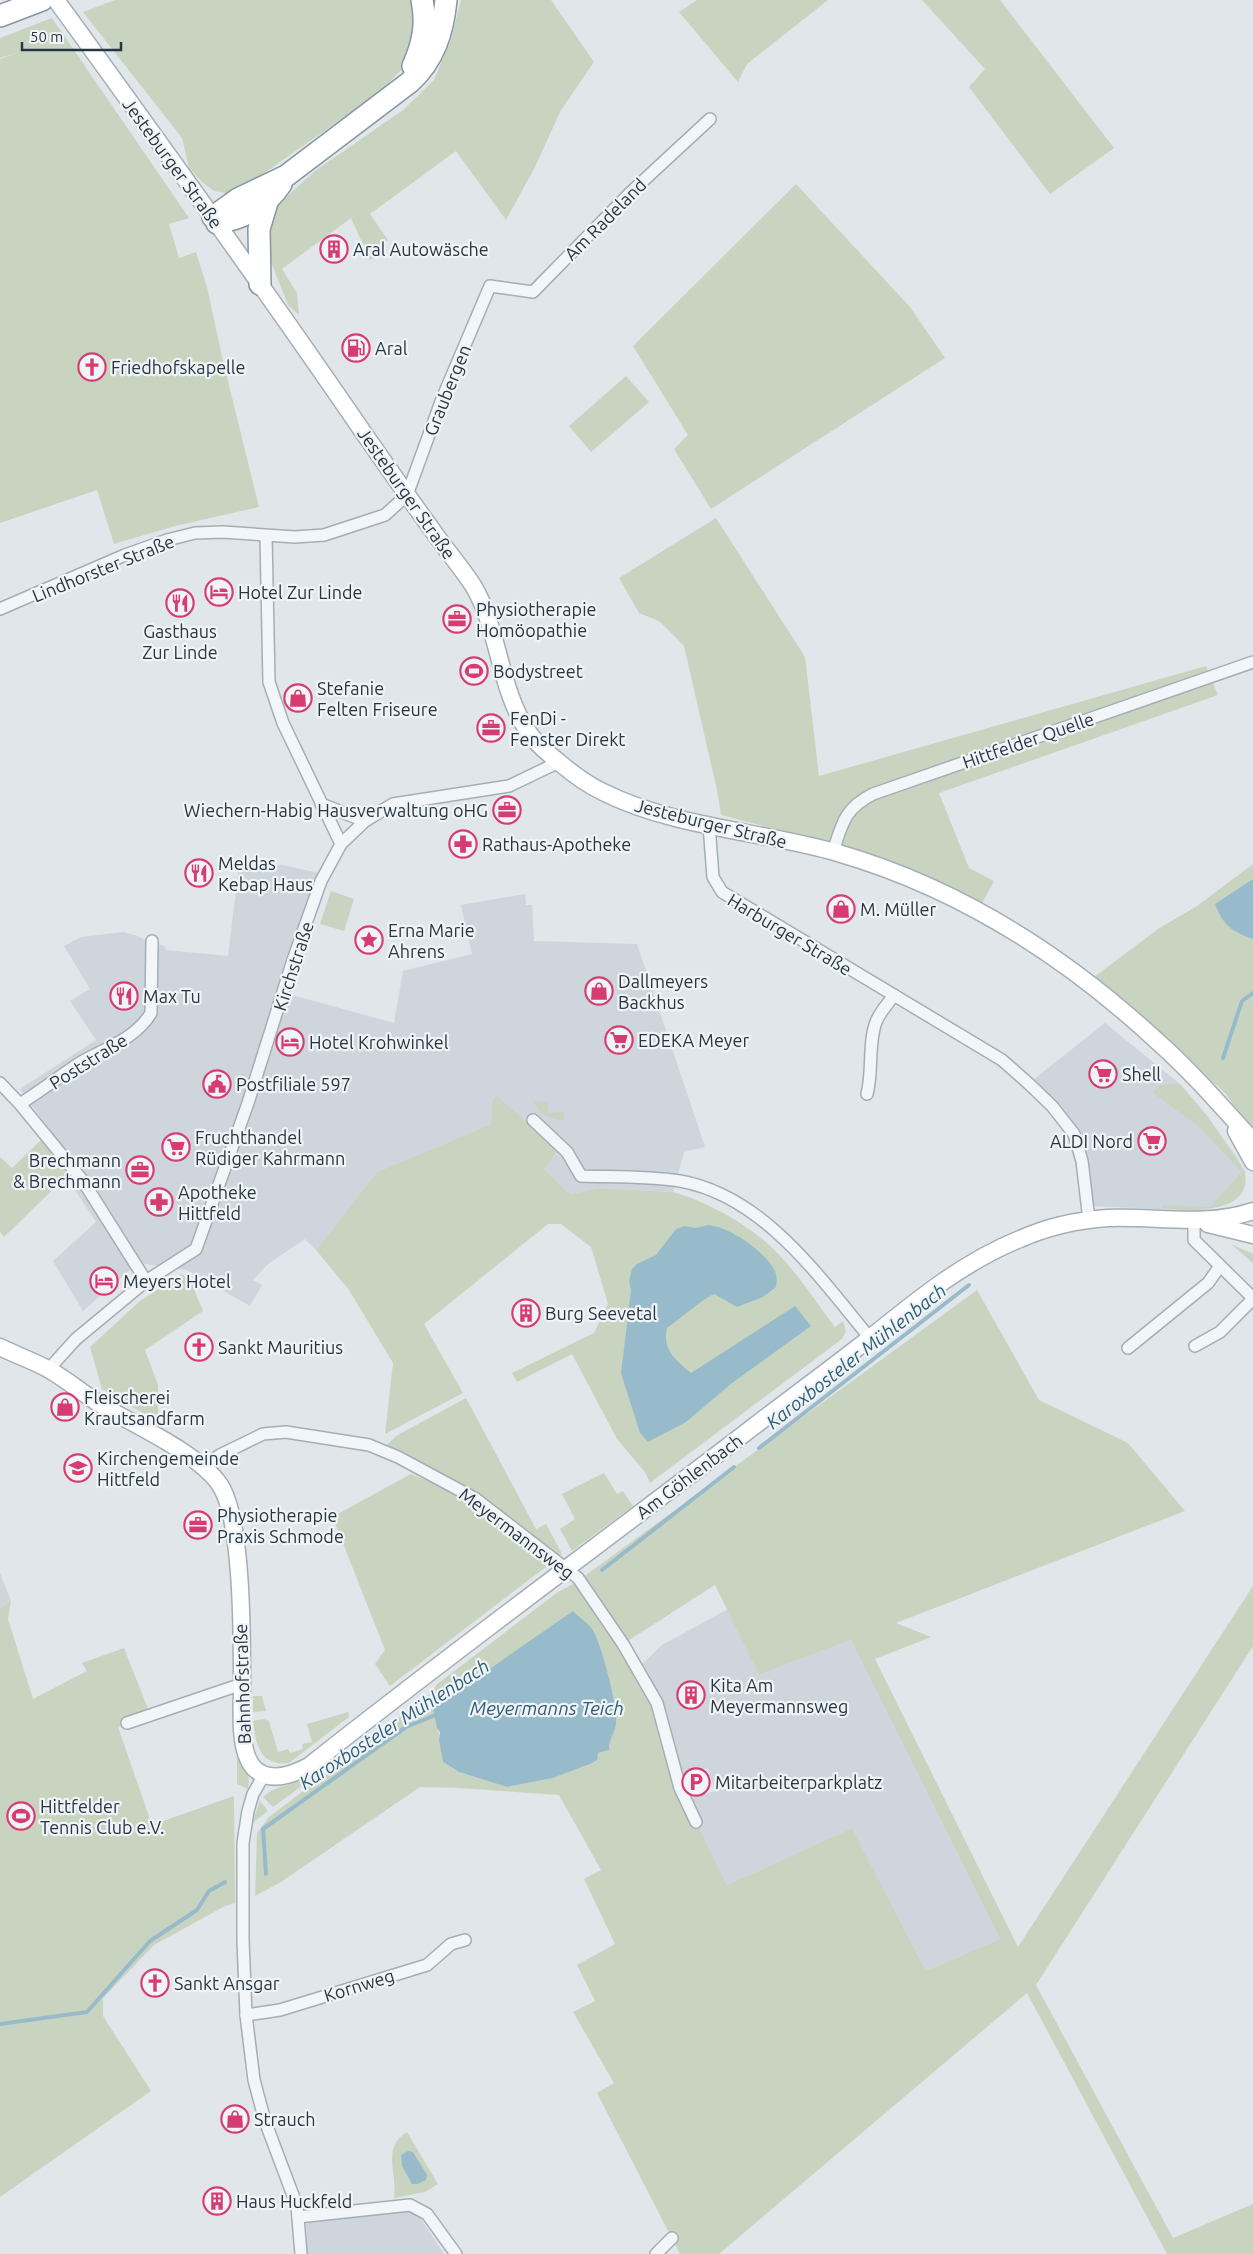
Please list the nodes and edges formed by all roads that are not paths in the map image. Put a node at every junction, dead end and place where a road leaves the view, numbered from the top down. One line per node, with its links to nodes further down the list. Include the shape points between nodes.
1 (42, 0): 5 (highway)
2 (56, 0): 10 (street, Jesteburger Straße)
3 (422, 0): 6 (highway, via 425,18 420,48)
4 (446, 0): 6 (highway, via 444,24 431,56 419,74)
5 (0, 16)
6 (398, 92): 8 (highway)
7 (710, 119): 12 (street, Am Radeland, via 630,193 533,292)
8 (286, 176): 9 (highway); 10 (highway, via 238,199)
9 (268, 199): 10 (highway, via 242,217); 11 (highway, via 259,230)
10 (215, 220): 11 (street, Jesteburger Straße)
11 (260, 284): 13 (street, Jesteburger Straße)
12 (490, 286): 13 (street, Graubergen)
13 (406, 495): 14 (street, Lindhorster Straße, via 372,521 324,535); 17 (street, Jesteburger Straße, via 474,587 490,622 518,714 529,734)
14 (266, 536): 15 (street, Lindhorster Straße, via 195,533 167,540 124,555); 18 (street, via 269,682 283,722)
15 (0, 609)
16 (1253, 662): 22 (street, Hittfelder Quelle, via 873,794 851,808 842,823)
17 (559, 762): 19 (street, Kirchstraße, via 509,786 393,804); 20 (street, Jesteburger Straße, via 600,791 623,801)
18 (321, 804): 19 (street); 21 (street)
19 (365, 821): 21 (street, Kirchstraße)
20 (709, 824): 22 (street, Jesteburger Straße); 24 (street, Harburger Straße, via 713,877 722,892)
21 (340, 844): 37 (street, Kirchstraße, via 321,881 196,1249)
22 (833, 852): 28 (street, Jesteburger Straße, via 926,884 1016,932 1123,1010 1160,1043)
23 (152, 941): 27 (street, Poststraße, via 151,1013 145,1022)
24 (894, 996): 26 (street, via 876,1022); 33 (street, Harburger Straße, via 1002,1060 1056,1112 1074,1134 1082,1161)
25 (0, 1083): 27 (street)
26 (868, 1094)
27 (20, 1104): 37 (street, via 83,1181)
28 (1222, 1108): 30 (street); 31 (street)
29 (533, 1120): 39 (street, via 568,1152 581,1176 680,1181 715,1192 739,1205 792,1246)
30 (1253, 1142)
31 (1253, 1162)
32 (1253, 1211): 34 (street, Am Göhlenbach)
33 (1088, 1220): 34 (street, Am Göhlenbach); 39 (street, Am Göhlenbach, via 1037,1232 989,1253 927,1293)
34 (1194, 1221): 35 (street, Am Göhlenbach); 36 (street, via 1194,1240)
35 (1253, 1235)
36 (1220, 1266): 38 (street); 42 (street, via 1208,1283)
37 (146, 1281): 43 (street, Kirchstraße, via 76,1339)
38 (1253, 1298): 40 (street, via 1220,1332)
39 (870, 1338): 45 (street, Am Göhlenbach)
40 (1195, 1346)
41 (0, 1347): 43 (street, Bahnhofstraße)
42 (1128, 1348)
43 (48, 1370): 44 (street, Bahnhofstraße)
44 (203, 1467): 45 (street, Meyermannsweg, via 220,1455 269,1433 286,1432 369,1445 466,1491); 46 (street, Bahnhofstraße, via 220,1484 232,1518 237,1555)
45 (564, 1568): 48 (street, Am Göhlenbach, via 309,1766 280,1777); 49 (street, Meyermannsweg, via 578,1578 623,1644 657,1704 680,1788)
46 (242, 1684): 47 (street); 48 (street, Bahnhofstraße, via 245,1753 253,1767)
47 (128, 1724)
48 (264, 1774): 51 (street, via 253,1794 242,1843)
49 (696, 1822)
50 (465, 1940): 51 (street, Kornweg, via 452,1944 427,1965 280,2010)
51 (246, 2015): 52 (street, via 254,2080 265,2121 291,2185)
52 (298, 2217): 54 (street); 55 (street, via 410,2205 427,2214)
53 (672, 2238): 56 (street)
54 (301, 2254)
55 (456, 2254)
56 (656, 2254)

